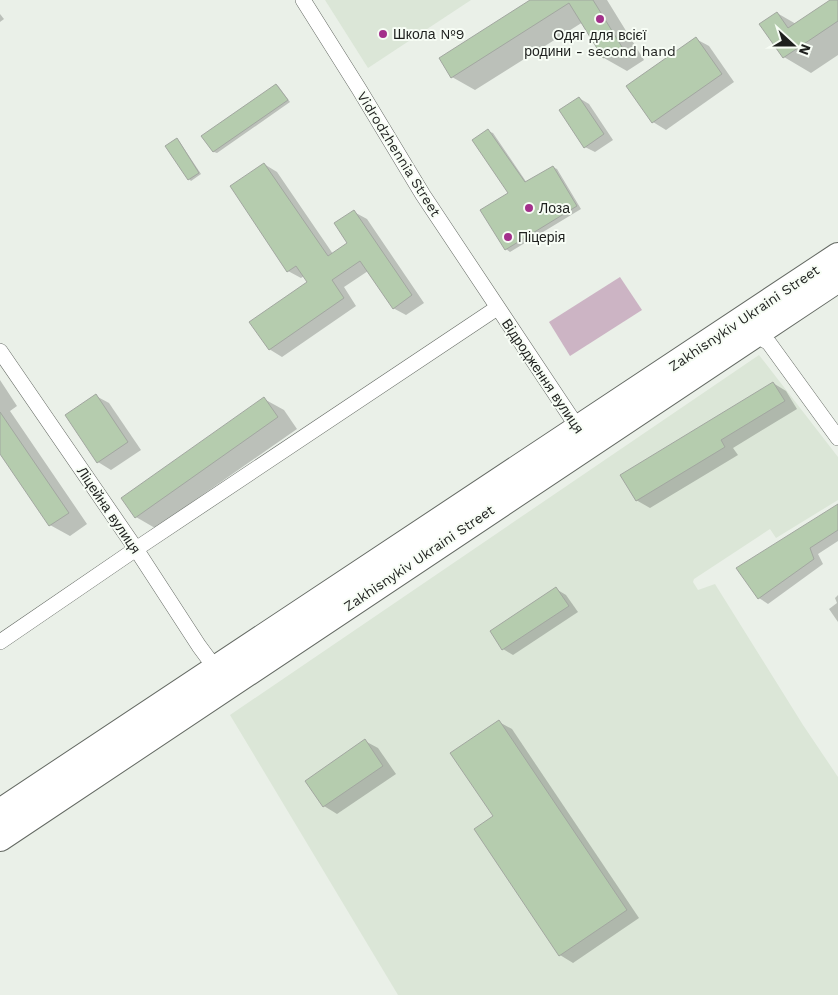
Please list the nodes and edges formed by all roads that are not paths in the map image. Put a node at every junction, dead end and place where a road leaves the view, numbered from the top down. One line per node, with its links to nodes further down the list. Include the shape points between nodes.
1 (303, 0): 4 (street, Vidrodzhennia Street)
2 (838, 256): 7 (highway, Zakhisnykiv Ukraini Street)
3 (838, 279): 5 (highway, Zakhisnykiv Ukraini Street)
4 (497, 308): 7 (street, Відродження вулиця); 9 (street)
5 (755, 334): 7 (highway, Zakhisnykiv Ukraini Street); 8 (street, via 769,343)
6 (0, 351): 9 (street, Ліцейна вулиця)
7 (584, 436): 11 (highway, Zakhisnykiv Ukraini Street); 13 (highway, Zakhisnykiv Ukraini Street)
8 (838, 438)
9 (136, 549): 10 (street); 11 (street, Ліцейна вулиця)
10 (0, 642)
11 (216, 669): 12 (highway, Zakhisnykiv Ukraini Street)
12 (0, 812)
13 (0, 838)

